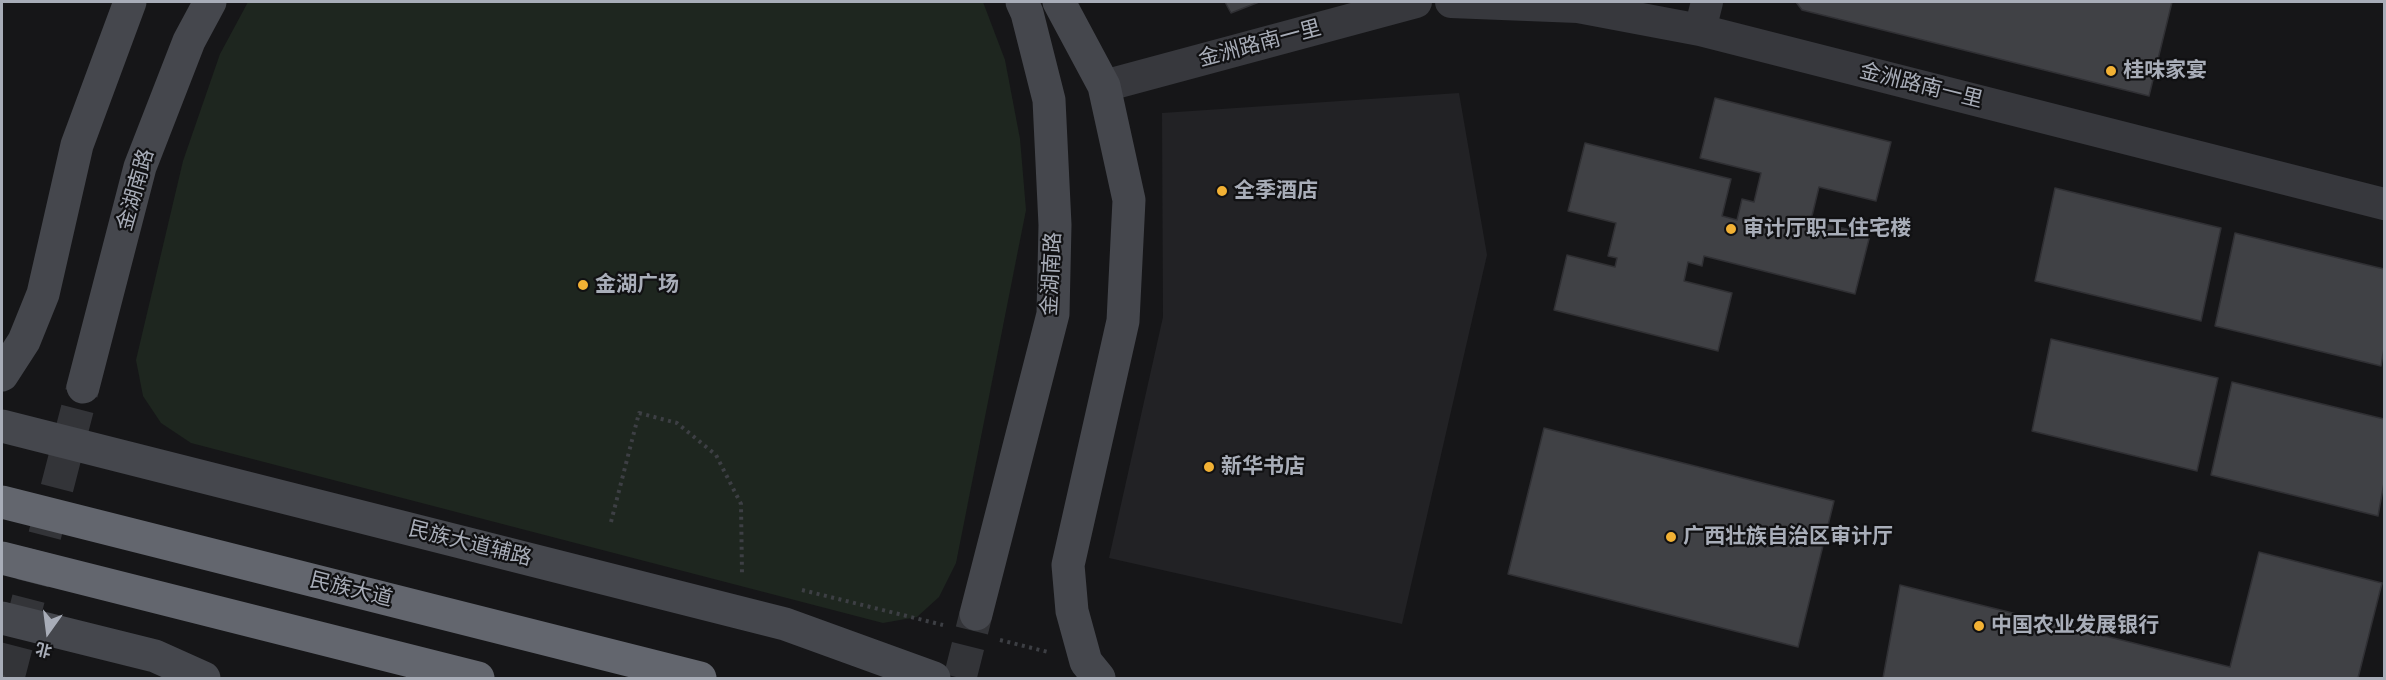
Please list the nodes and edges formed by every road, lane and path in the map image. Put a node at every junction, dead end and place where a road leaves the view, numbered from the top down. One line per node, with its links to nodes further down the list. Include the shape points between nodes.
1 (130, 2): 10 (main road, via 77,145 43,294 24,341)
2 (210, 2): 11 (main road, 金湖南路, via 189,41 140,167)
3 (1022, 2): 17 (main road, 金湖南路, via 1049,100 1055,225 1053,315)
4 (1059, 2): 8 (main road)
5 (1416, 2): 8 (street, 金洲路南一里)
6 (1451, 2): 7 (street, 金洲路南一里)
7 (1704, 16): 9 (street, 金洲路南一里)
8 (1104, 86): 25 (main road, via 1129,200 1123,321 1068,565 1072,610 1086,662)
9 (2385, 204)
10 (2, 375)
11 (83, 387)
12 (2, 426): 24 (main road, 民族大道辅路, via 785,624)
13 (2, 502): 23 (highway, 民族大道)
14 (611, 522): 16 (path, via 639,413 677,423 716,455 741,504)
15 (2, 558): 22 (highway)
16 (742, 574)
17 (976, 614)
18 (2, 618): 21 (main road, via 155,656)
19 (2, 677): 20 (path)
20 (7, 678)
21 (204, 678)
22 (478, 678)
23 (700, 678)
24 (934, 678)
25 (1099, 678)

